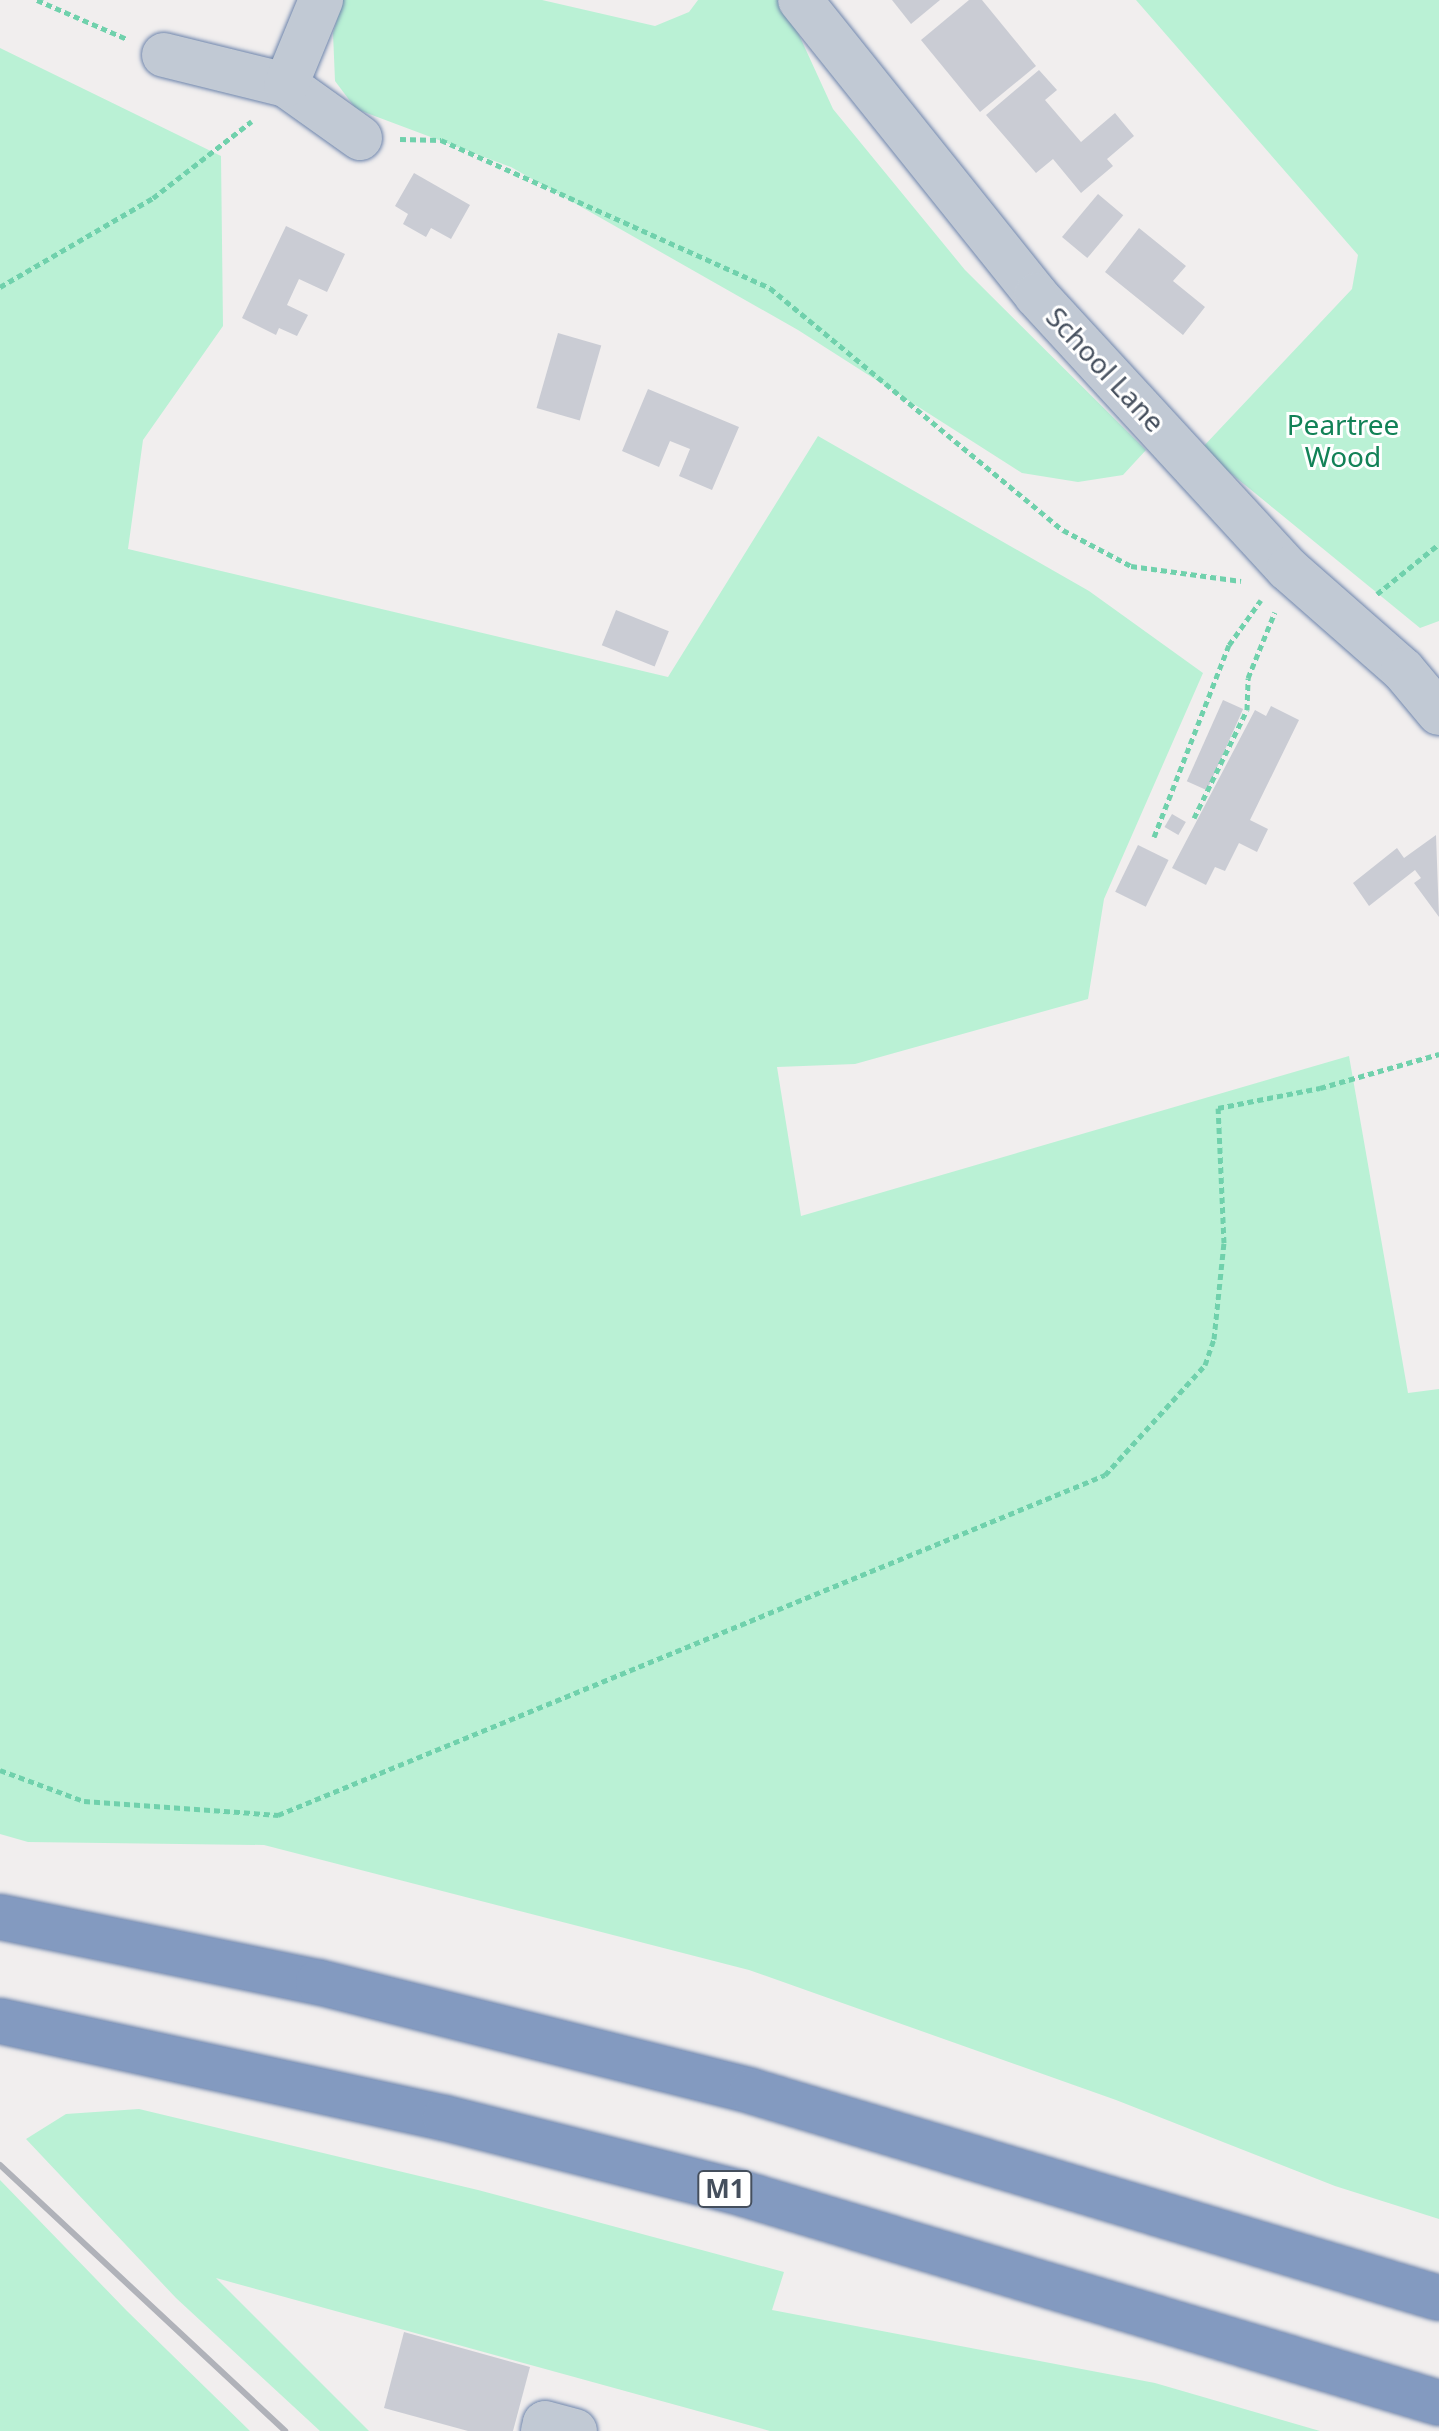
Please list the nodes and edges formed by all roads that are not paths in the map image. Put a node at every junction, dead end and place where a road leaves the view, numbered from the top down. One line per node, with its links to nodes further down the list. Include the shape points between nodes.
1 (321, 0): 4 (street)
2 (800, 0): 6 (street, School Lane, via 1036,295 1288,569 1403,670)
3 (164, 55): 4 (street)
4 (286, 85): 5 (street)
5 (360, 138)
6 (1439, 713)
7 (0, 1917): 9 (highway, via 318,1982 751,2091)
8 (0, 2021): 10 (highway, M1, via 445,2118 741,2193)
9 (1439, 2298)
10 (1439, 2403)
11 (543, 2431): 12 (street, via 545,2423)
12 (575, 2431)

